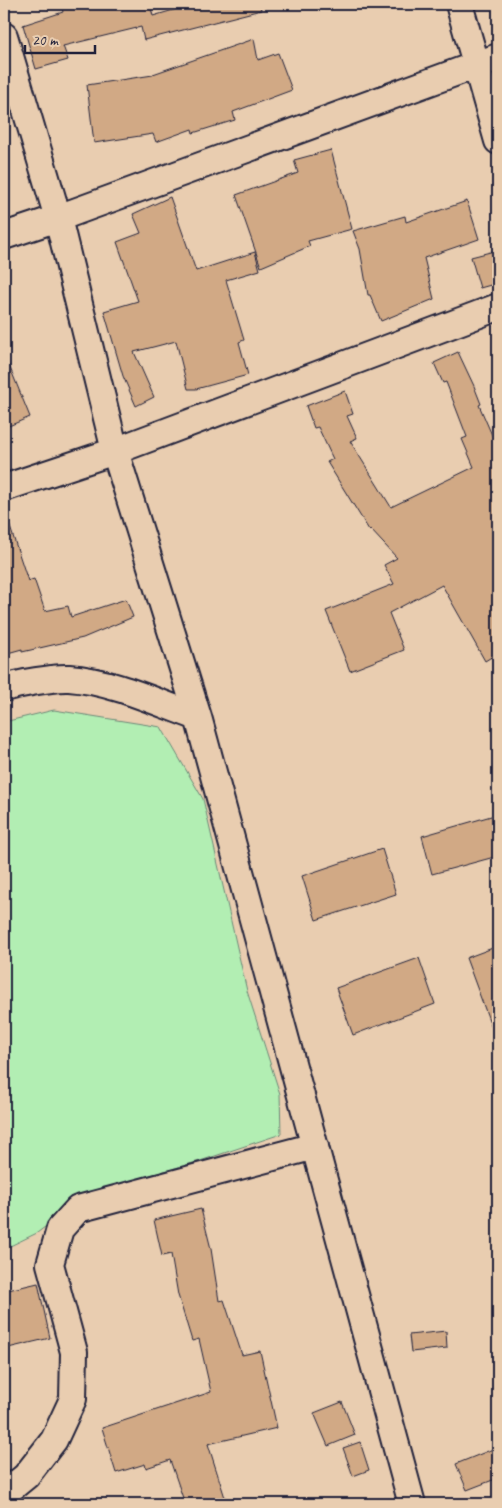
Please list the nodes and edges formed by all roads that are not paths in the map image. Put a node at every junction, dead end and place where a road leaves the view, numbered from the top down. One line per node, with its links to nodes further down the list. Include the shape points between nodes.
1 (459, 4): 3 (street)
2 (4, 36): 5 (street)
3 (487, 61): 4 (street); 5 (street)
4 (498, 141)
5 (58, 218): 6 (street); 8 (street)
6 (4, 236)
7 (498, 307): 8 (street)
8 (115, 451): 9 (street); 11 (street)
9 (4, 488)
10 (4, 688): 11 (street, via 68,678 110,686)
11 (198, 717): 12 (street)
12 (315, 1146): 13 (street, via 78,1209 60,1229 50,1264 74,1352 74,1399 54,1440 26,1476); 14 (street)
13 (4, 1494)
14 (412, 1504)

